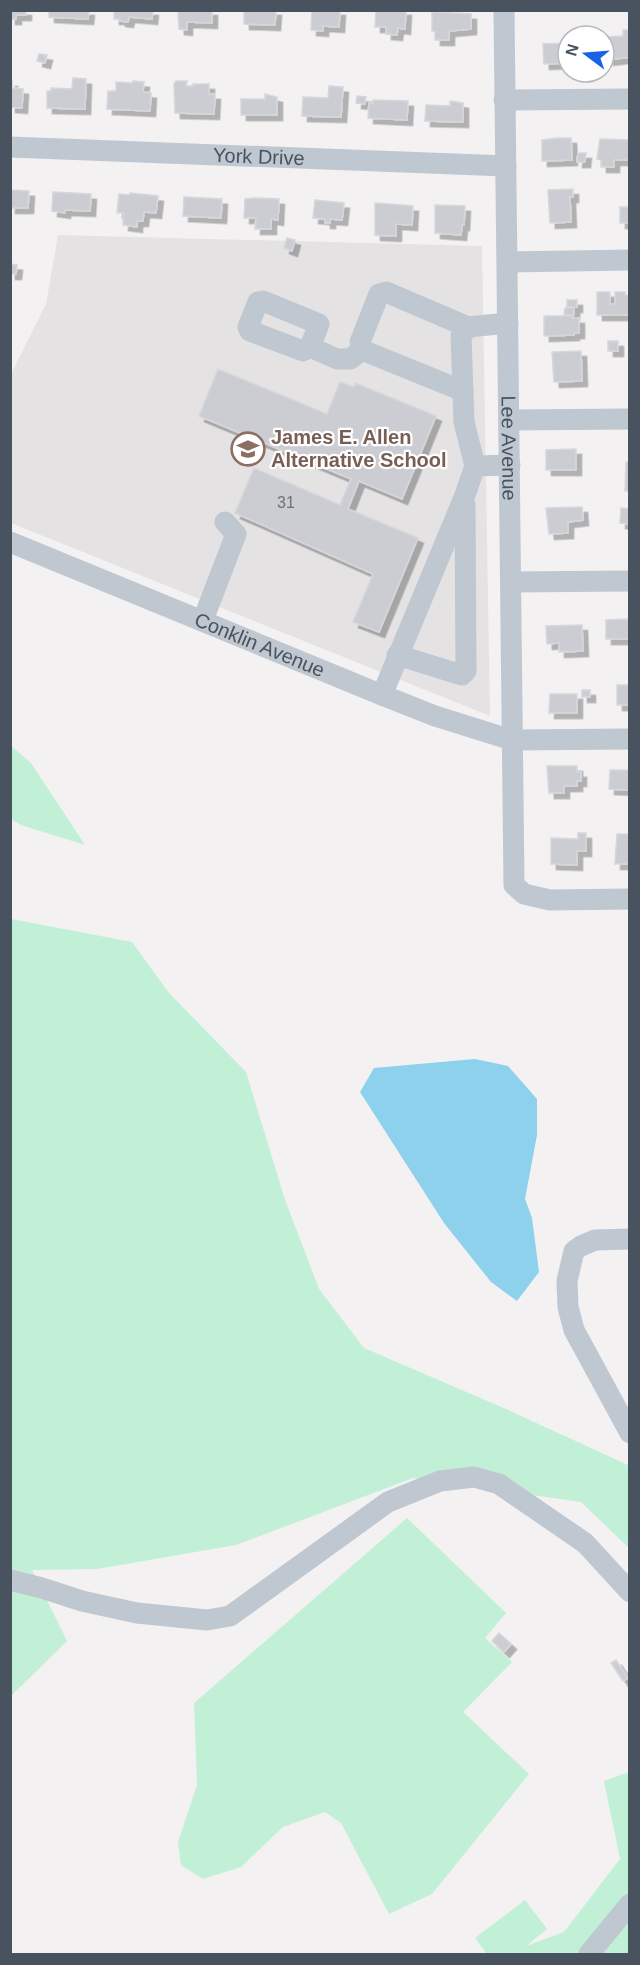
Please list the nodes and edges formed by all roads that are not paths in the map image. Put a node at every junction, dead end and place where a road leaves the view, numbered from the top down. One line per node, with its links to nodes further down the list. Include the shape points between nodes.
1 (504, 10): 3 (street, Lee Avenue)
2 (630, 99): 3 (street)
3 (504, 100): 5 (street, Lee Avenue)
4 (10, 147): 5 (street, York Drive)
5 (506, 166): 7 (street, Lee Avenue)
6 (630, 260): 7 (street)
7 (508, 262): 8 (street, Lee Avenue)
8 (508, 323): 9 (street); 14 (street, Lee Avenue)
9 (468, 327): 11 (street, via 386,292 379,294 360,342); 12 (street, via 461,336)
10 (310, 347): 11 (street, via 338,359 350,359)
11 (362, 350): 12 (street)
12 (463, 391): 16 (street, via 464,422)
13 (630, 419): 14 (street)
14 (509, 420): 15 (street, Lee Avenue)
15 (510, 465): 16 (street); 21 (street, Lee Avenue)
16 (475, 466): 17 (street)
17 (465, 495): 23 (street); 23 (street, via 466,671 462,675)
18 (225, 522): 22 (street, via 236,534)
19 (10, 542): 22 (street, Conklin Avenue)
20 (630, 581): 21 (street)
21 (511, 582): 25 (street, Lee Avenue)
22 (203, 620): 24 (street, Conklin Avenue)
23 (398, 655): 24 (street)
24 (382, 695): 25 (street, Conklin Avenue)
25 (512, 740): 26 (street, Conklin Avenue); 27 (street, Lee Avenue, via 514,885 524,894 550,900)
26 (630, 740)
27 (630, 899)
28 (630, 1239): 29 (street, via 595,1240 581,1246 574,1251 567,1281 574,1330)
29 (630, 1433)
30 (10, 1581): 31 (street, via 137,1612 207,1620 230,1616 388,1502 440,1481 474,1477 498,1484 585,1543)
31 (630, 1592)
32 (630, 1904): 33 (street)
33 (589, 1954)

